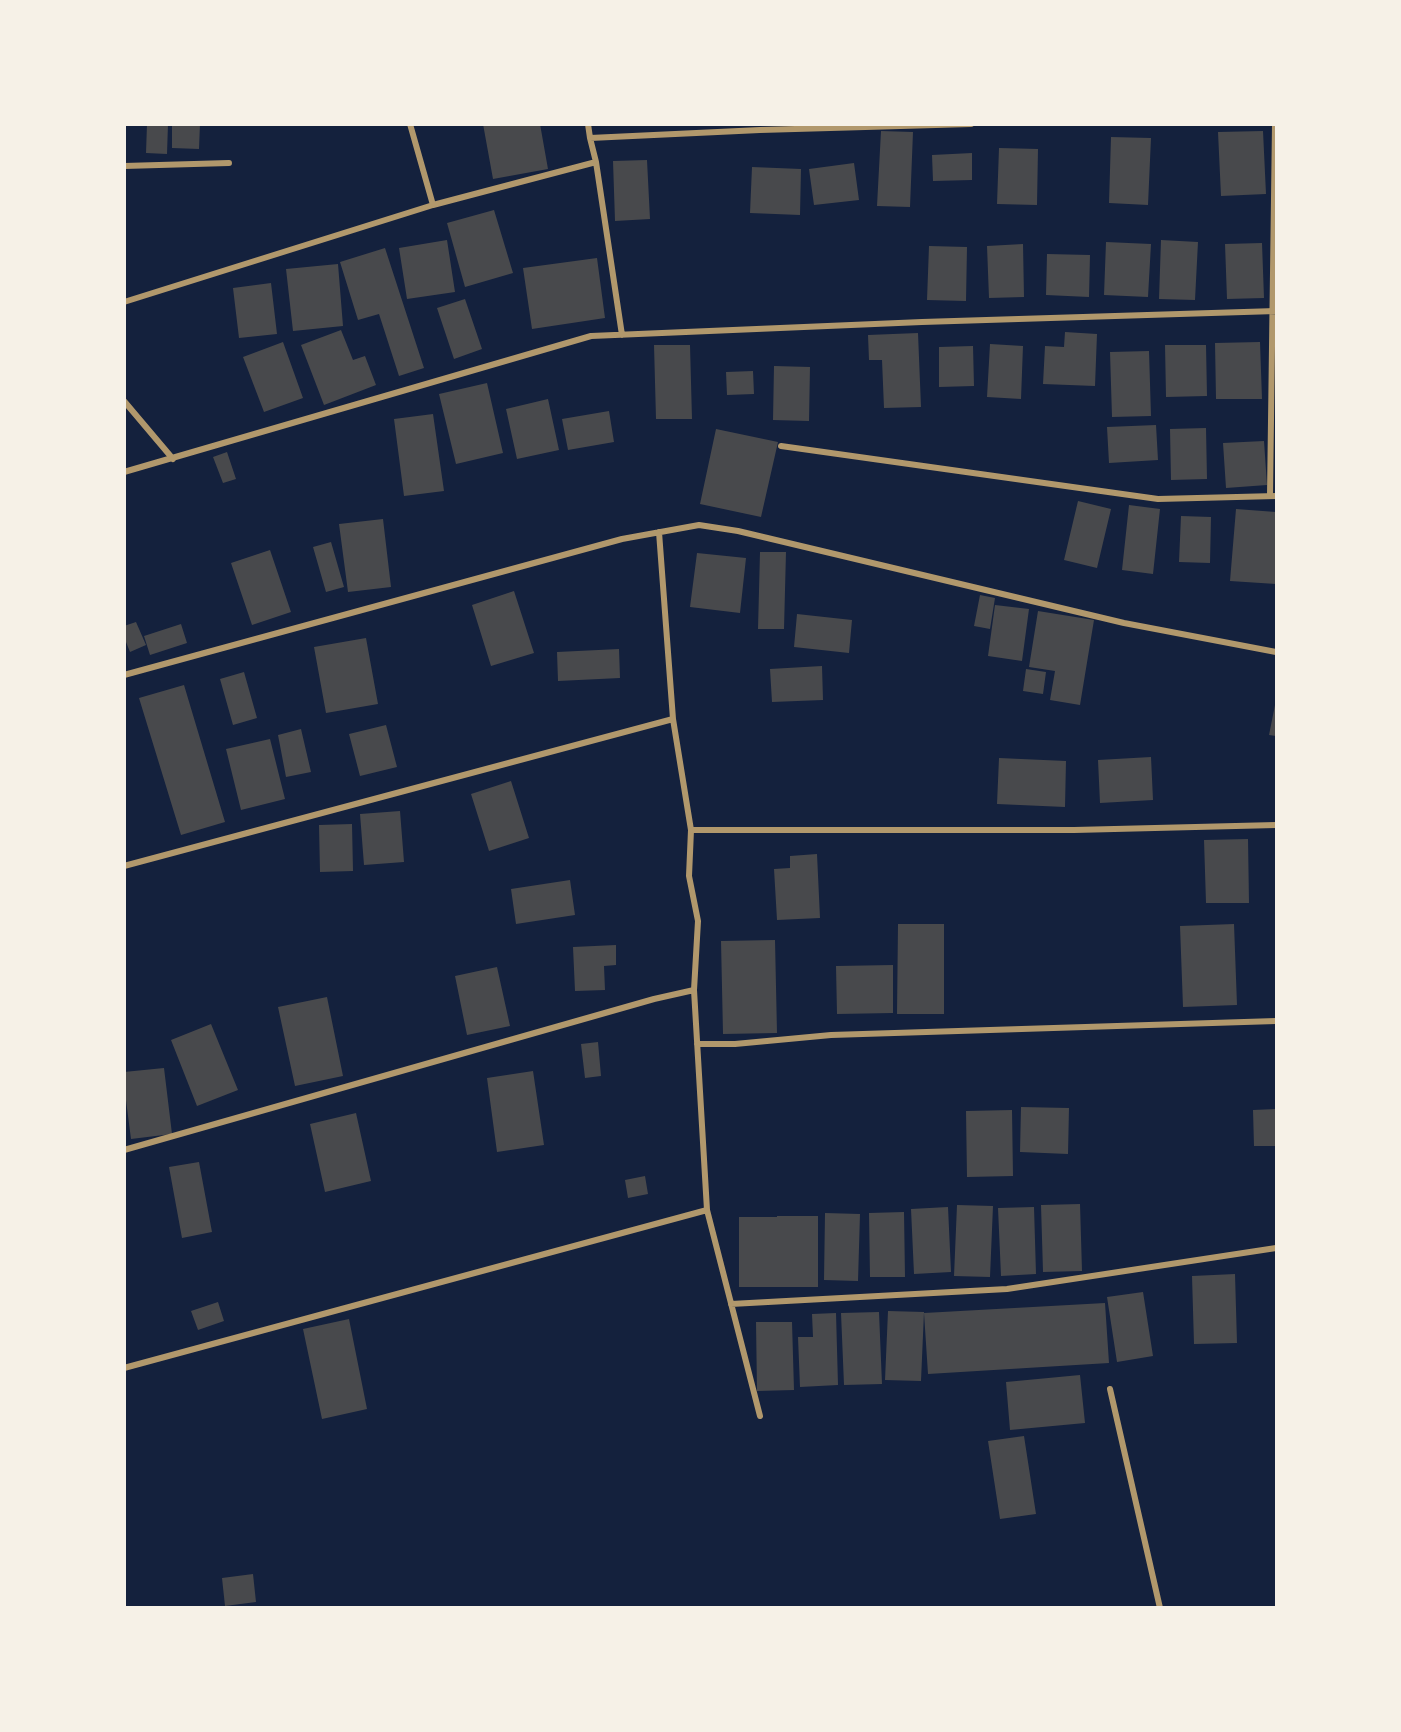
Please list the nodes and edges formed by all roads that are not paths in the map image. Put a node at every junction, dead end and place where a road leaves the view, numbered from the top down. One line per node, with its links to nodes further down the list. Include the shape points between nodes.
1 (410, 124): 9 (street)
2 (588, 124): 5 (street)
3 (971, 124): 5 (street)
4 (1275, 124): 11 (street)
5 (590, 138): 6 (street)
6 (596, 162): 9 (street); 12 (street)
7 (229, 163): 8 (street)
8 (124, 166)
9 (433, 205): 10 (street)
10 (124, 302)
11 (1274, 311): 12 (street); 17 (street)
12 (622, 335): 15 (street, via 591,336)
13 (124, 400): 15 (street)
14 (781, 446): 17 (street, via 1158,499)
15 (173, 459): 16 (street)
16 (124, 472)
17 (1273, 496)
18 (659, 532): 19 (street, via 699,525 738,531 1124,623); 20 (street); 21 (street)
19 (1276, 652)
20 (124, 675)
21 (673, 719): 23 (street); 24 (street)
22 (1276, 825): 23 (street, via 1074,830)
23 (691, 830): 25 (street, via 689,876 698,921)
24 (124, 866)
25 (694, 990): 27 (street); 28 (street)
26 (1276, 1021): 27 (street, via 831,1035)
27 (697, 1044): 29 (street)
28 (124, 1150)
29 (706, 1210): 31 (street); 32 (street)
30 (1276, 1248): 31 (street, via 1007,1289)
31 (731, 1304): 34 (street)
32 (124, 1368)
33 (1110, 1389): 35 (street)
34 (760, 1416)
35 (1160, 1608)

